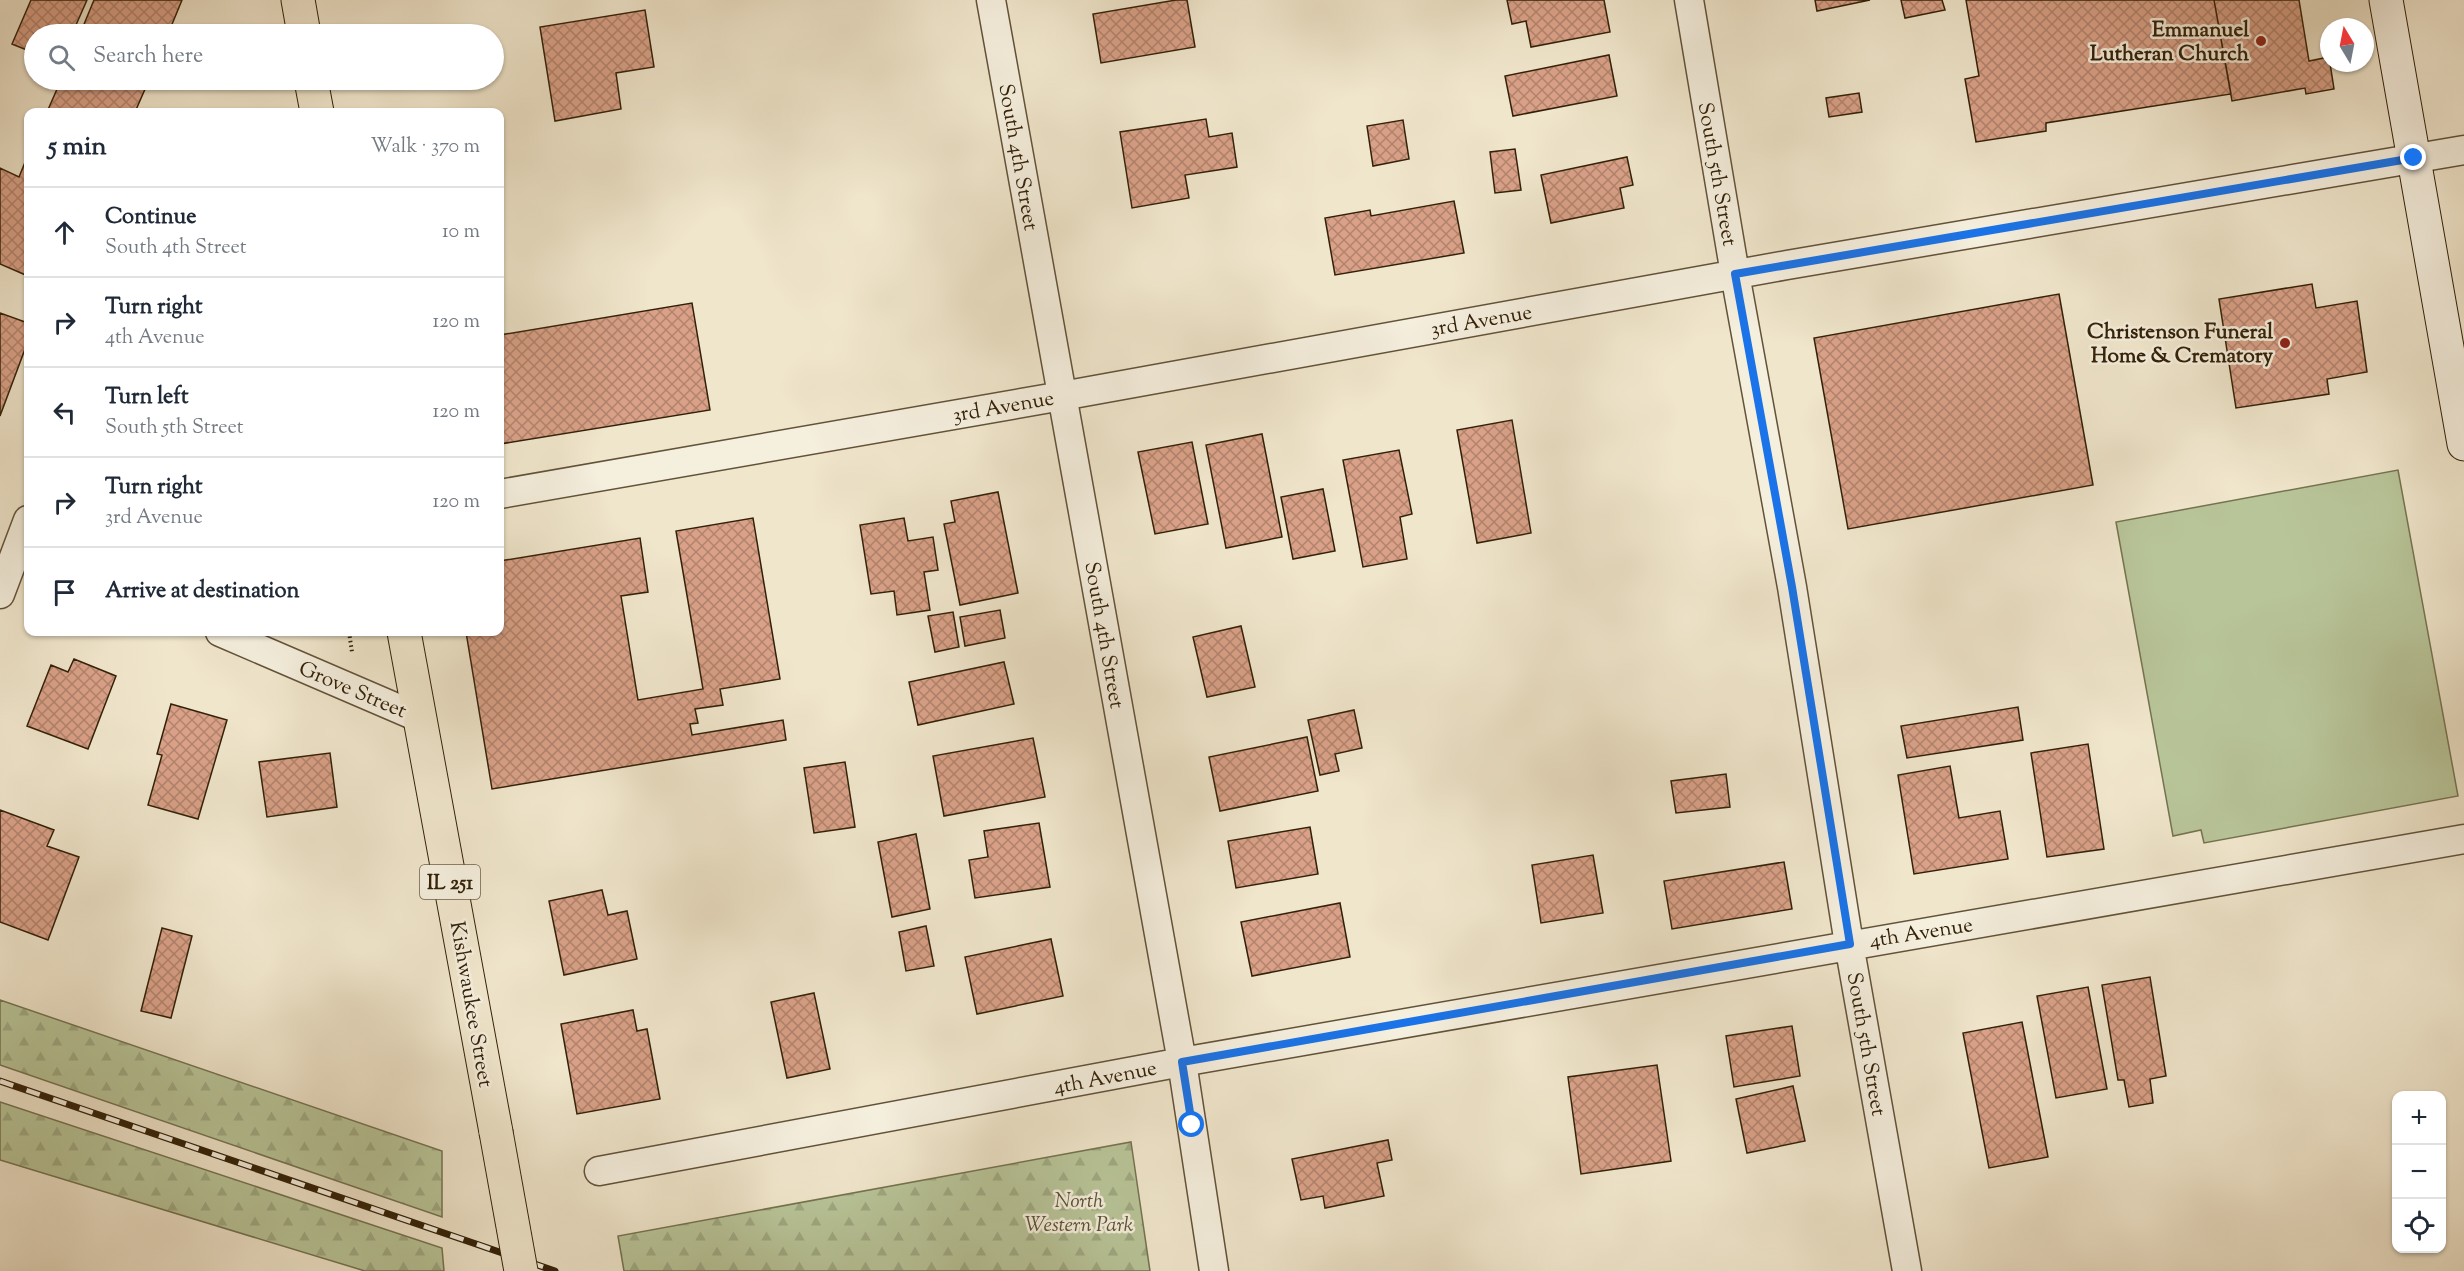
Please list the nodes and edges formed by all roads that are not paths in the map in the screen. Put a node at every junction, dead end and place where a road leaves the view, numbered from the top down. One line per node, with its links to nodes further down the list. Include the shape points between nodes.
1 (298, 0): 5 (main road)
2 (992, 0): 11 (street, South 4th Street)
3 (1689, 0): 10 (street, South 5th Street)
4 (2386, 0): 9 (street)
5 (302, 24)
6 (313, 90): 7 (main road)
7 (316, 108)
8 (2464, 150): 9 (street, 3rd Avenue)
9 (2414, 158): 10 (street, 3rd Avenue); 12 (street)
10 (1735, 274): 11 (street, 3rd Avenue); 20 (street, South 5th Street, via 1792,587)
11 (1062, 396): 13 (street, 3rd Avenue); 21 (street, South 4th Street)
12 (2464, 444)
13 (504, 493)
14 (19, 536): 15 (street)
15 (0, 594)
16 (229, 636): 18 (street, Grove Street)
17 (405, 636): 18 (main road, Kishwaukee Street / IL 251)
18 (420, 718): 23 (main road, Kishwaukee Street / IL 251, bridge)
19 (2464, 839): 20 (street, 4th Avenue)
20 (1850, 944): 21 (street, 4th Avenue); 25 (street, South 5th Street)
21 (1182, 1062): 22 (street, 4th Avenue); 24 (street, South 4th Street)
22 (599, 1171)
23 (521, 1271)
24 (1214, 1271)
25 (1907, 1271)

